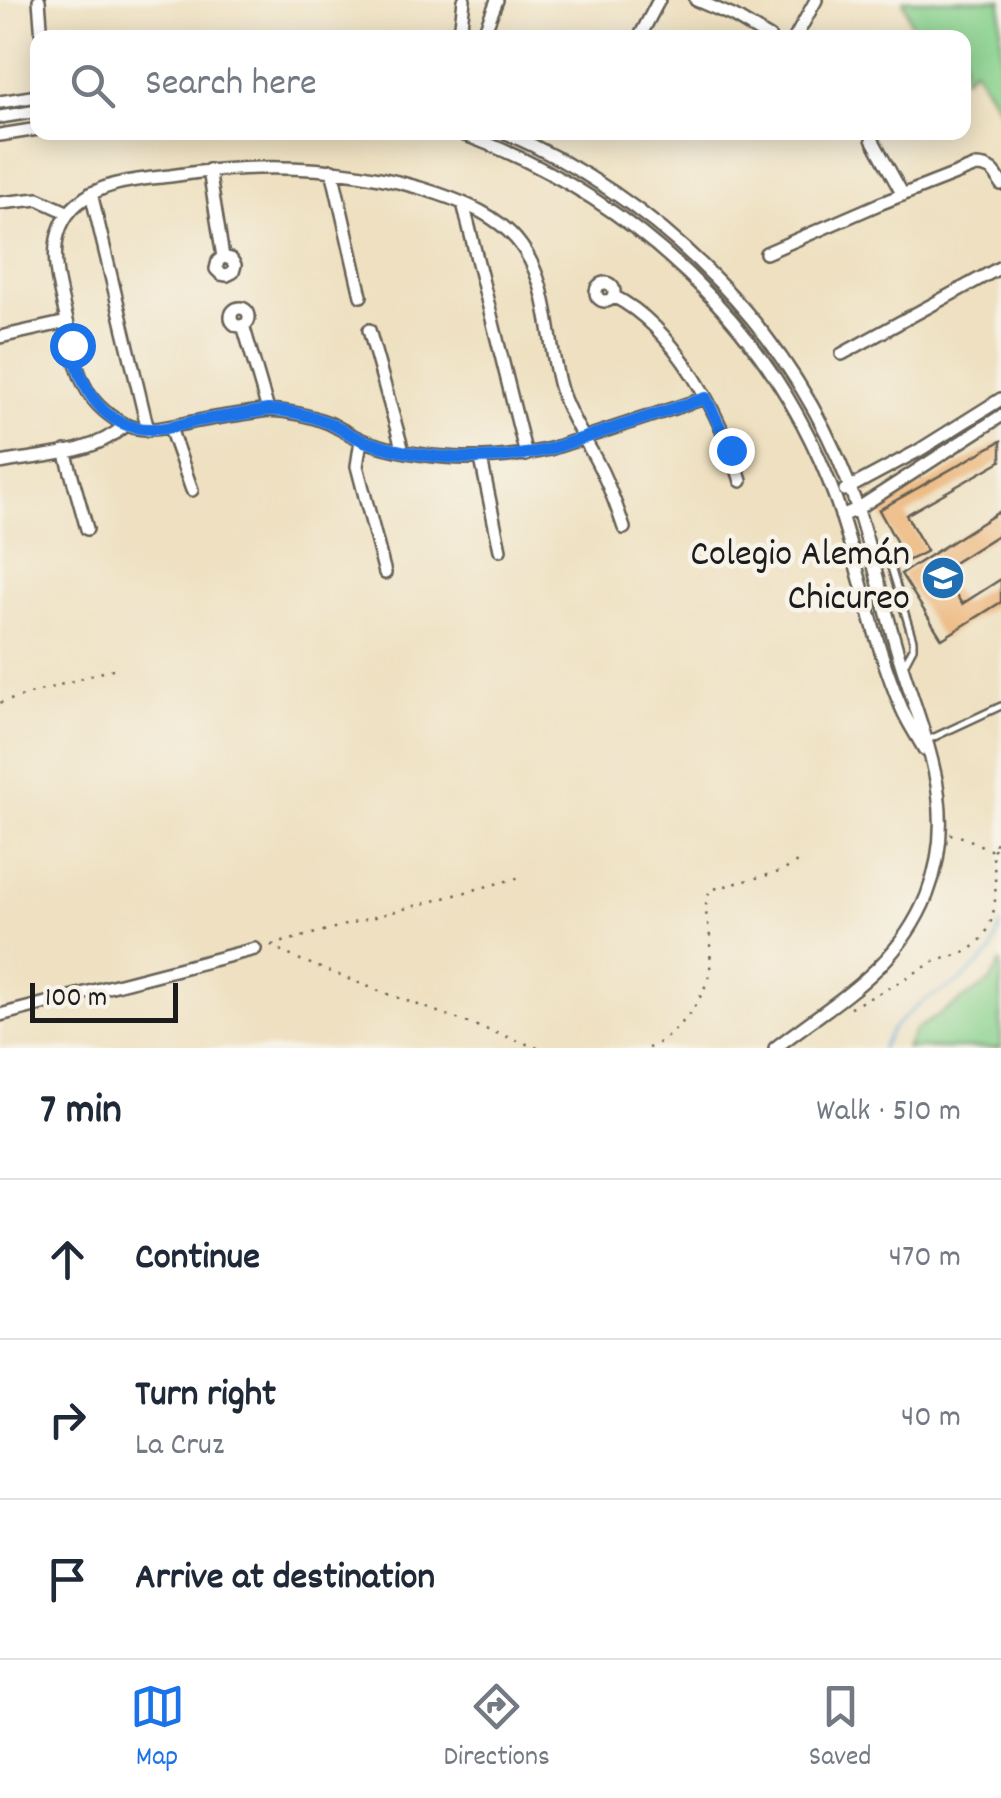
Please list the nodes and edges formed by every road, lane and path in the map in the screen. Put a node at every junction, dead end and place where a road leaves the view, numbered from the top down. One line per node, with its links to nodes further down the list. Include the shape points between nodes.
1 (39, 0): 7 (street)
2 (464, 0): 8 (street)
3 (498, 0): 9 (street)
4 (659, 0): 10 (street)
5 (696, 0): 11 (street)
6 (816, 0): 12 (street)
7 (41, 30)
8 (459, 30)
9 (485, 30)
10 (643, 30)
11 (757, 30)
12 (799, 30)
13 (30, 97): 14 (street)
14 (0, 102)
15 (30, 112): 16 (street)
16 (0, 117)
17 (30, 130): 18 (street)
18 (0, 134)
19 (477, 140): 23 (street)
20 (511, 140): 23 (street)
21 (520, 140): 35 (street, via 622,198)
22 (873, 140): 28 (street)
23 (507, 152): 38 (street, via 620,217)
24 (209, 170): 25 (street); 27 (street); 33 (street)
25 (332, 170): 30 (street); 36 (street)
26 (1001, 184): 28 (street, via 990,168 976,166)
27 (92, 194): 31 (street); 50 (street)
28 (903, 195): 32 (street)
29 (0, 203): 31 (street, via 38,199)
30 (463, 203): 51 (street, via 498,222 529,258 561,390); 56 (street)
31 (69, 213): 39 (street, via 54,260)
32 (766, 253)
33 (223, 257)
34 (1001, 267): 43 (street)
35 (723, 285): 38 (street); 61 (street, via 796,381)
36 (361, 296)
37 (614, 296): 44 (street, via 660,334)
38 (712, 296): 63 (street, via 781,389)
39 (67, 322): 42 (street); 48 (street, via 88,393)
40 (243, 325): 46 (street)
41 (368, 330): 54 (street)
42 (0, 338)
43 (842, 354)
44 (706, 398): 51 (street); 60 (street)
45 (1001, 399): 55 (street)
46 (268, 410): 49 (street); 52 (street, via 328,423)
47 (1001, 416): 59 (street)
48 (124, 424): 50 (street); 53 (street, via 97,445)
49 (170, 428): 50 (street); 62 (street)
50 (148, 430)
51 (582, 438): 56 (street); 66 (street)
52 (361, 440): 54 (street); 69 (street, via 356,466)
53 (65, 451): 58 (street); 67 (street)
54 (404, 451): 57 (street)
55 (918, 451): 59 (street); 61 (street)
56 (526, 455): 57 (street)
57 (481, 459): 68 (street)
58 (0, 463)
59 (926, 464): 64 (street)
60 (741, 481)
61 (849, 488): 63 (street); 64 (street)
62 (192, 490)
63 (834, 494): 65 (street)
64 (857, 509): 65 (street); 71 (street, via 903,668)
65 (842, 516): 71 (street, via 868,611)
66 (624, 528)
67 (87, 529)
68 (500, 550)
69 (385, 573)
70 (116, 668): 72 (path)
71 (901, 685): 74 (street); 75 (street, via 903,712)
72 (0, 703)
73 (1001, 706): 74 (lane)
74 (928, 740): 75 (street)
75 (934, 764): 77 (street)
76 (1001, 830): 79 (path)
77 (940, 832): 79 (path); 87 (street, via 927,894 899,945 869,978)
78 (1001, 842): 79 (path)
79 (992, 851): 83 (path, via 997,886 988,932 968,951)
80 (797, 862): 86 (path, via 710,890 704,903 710,969 704,989 685,1019)
81 (521, 878): 85 (path, via 272,945)
82 (255, 948): 84 (street)
83 (853, 1006)
84 (0, 1015)
85 (538, 1048)
86 (648, 1048)
87 (775, 1048)

